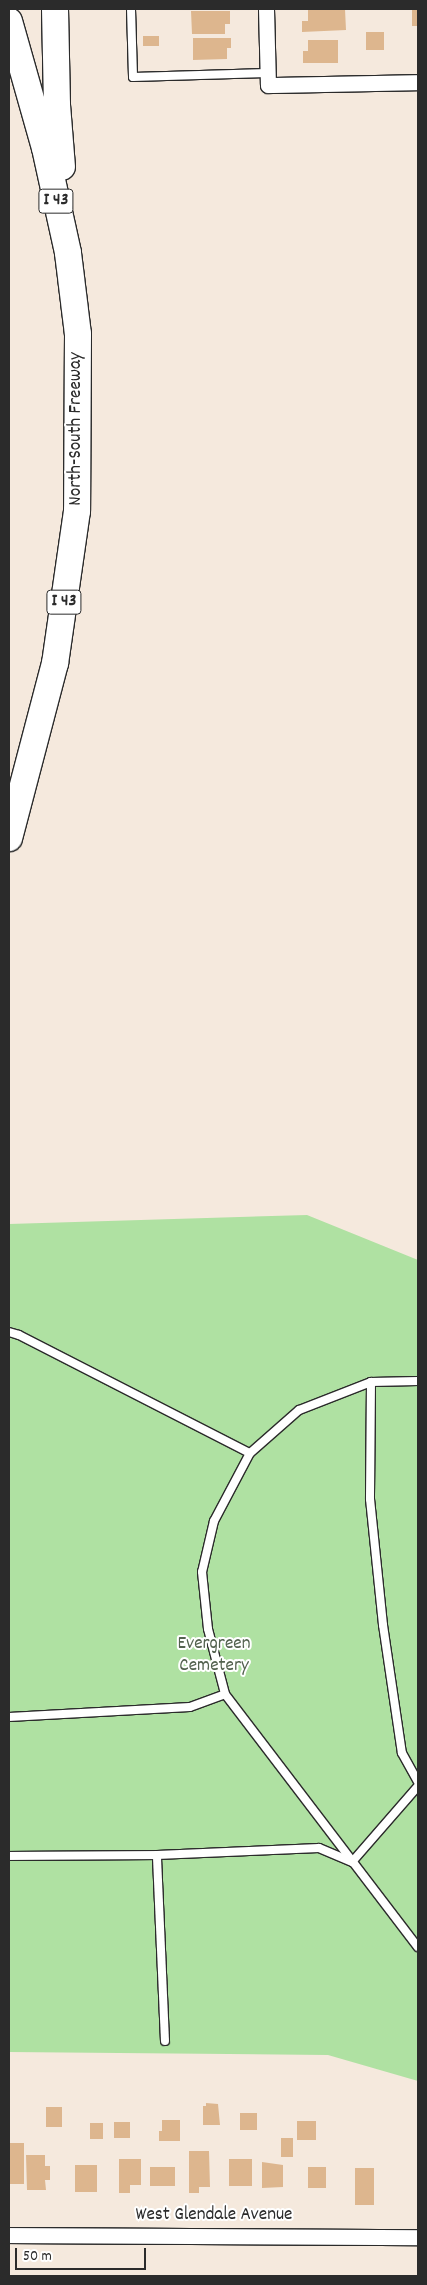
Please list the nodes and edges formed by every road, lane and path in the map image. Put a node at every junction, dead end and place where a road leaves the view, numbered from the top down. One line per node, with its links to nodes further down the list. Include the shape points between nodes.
1 (55, 9): 7 (highway)
2 (131, 9): 5 (lane, via 133,77)
3 (266, 9): 5 (street)
4 (9, 21): 7 (highway, North-South Freeway / I 43, via 45,148)
5 (267, 79): 6 (street)
6 (418, 82)
7 (68, 253): 8 (highway, North-South Freeway / I 43, via 78,334 77,511 55,663)
8 (9, 838)
9 (9, 1332): 12 (lane)
10 (418, 1381): 11 (lane)
11 (371, 1382): 12 (lane, via 299,1410); 15 (lane, via 370,1498 383,1625 402,1753)
12 (250, 1453): 13 (lane, via 214,1521 202,1572 208,1629)
13 (225, 1694): 14 (lane, via 190,1707); 19 (lane)
14 (9, 1717)
15 (418, 1782)
16 (418, 1786): 19 (lane)
17 (157, 1855): 18 (lane); 19 (lane, via 319,1848); 21 (lane)
18 (9, 1856)
19 (352, 1862): 20 (lane)
20 (418, 1947)
21 (166, 2041)
22 (9, 2235): 23 (street, West Glendale Avenue)
23 (418, 2237)

